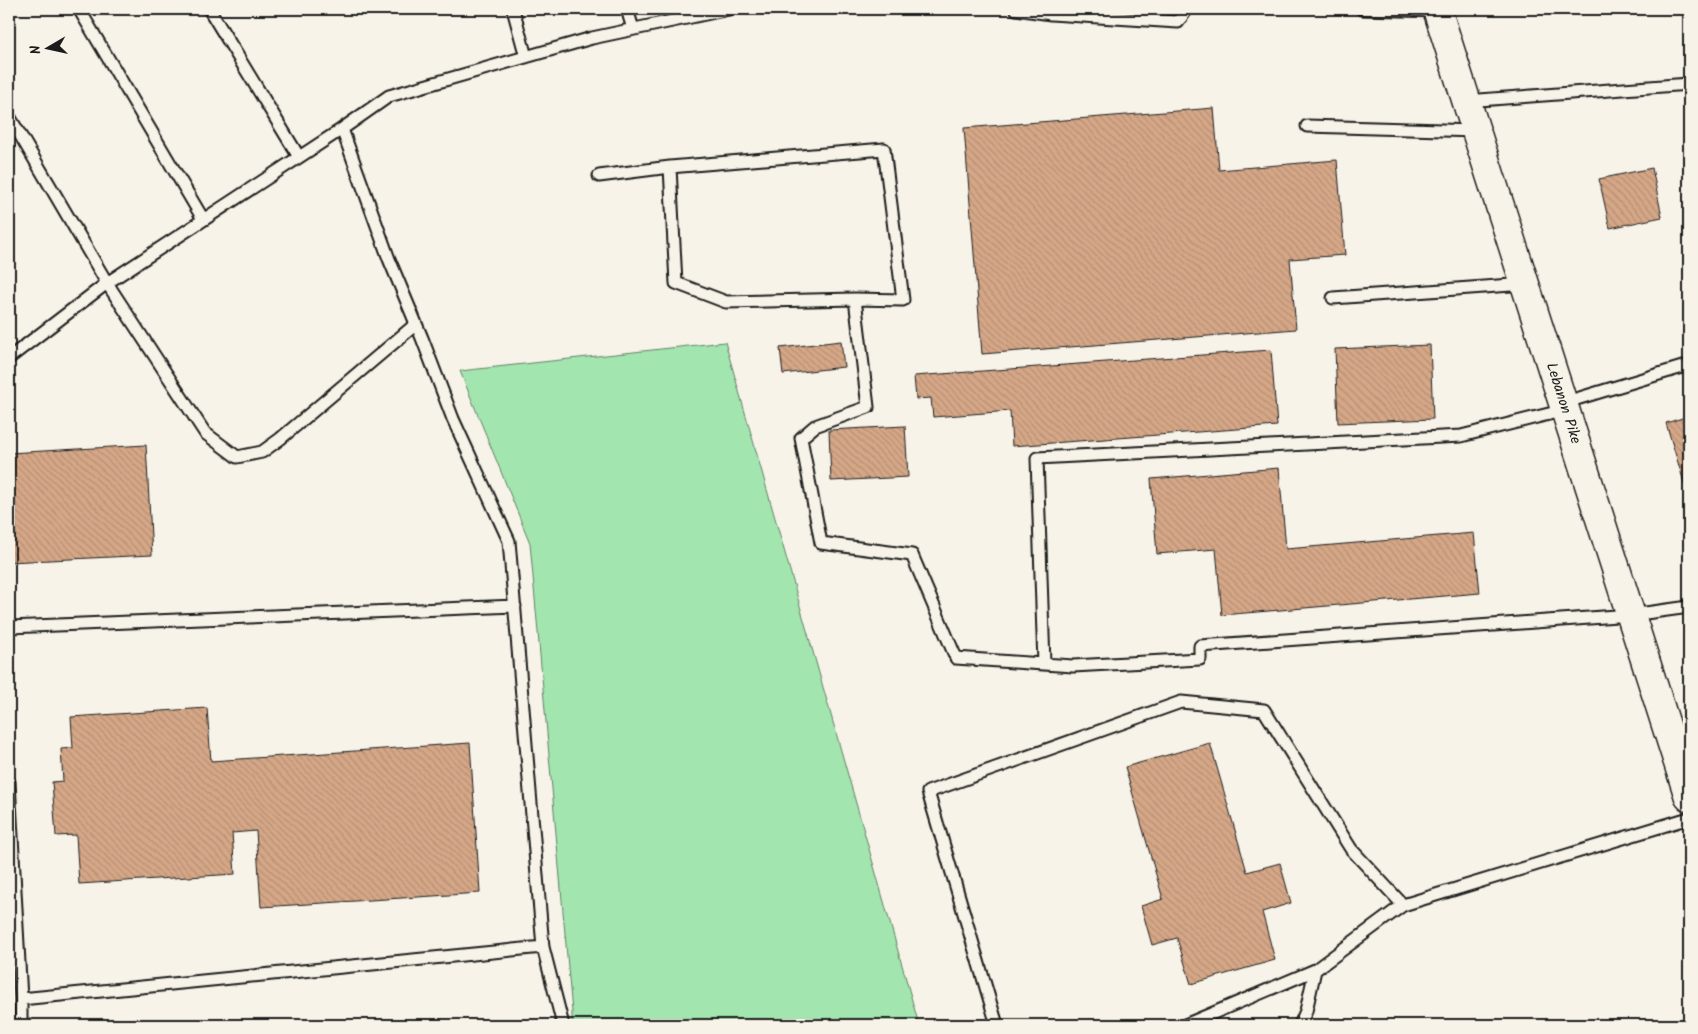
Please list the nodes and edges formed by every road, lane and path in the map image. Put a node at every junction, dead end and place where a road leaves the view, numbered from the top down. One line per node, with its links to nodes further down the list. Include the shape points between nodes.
1 (79, 9): 21 (lane)
2 (209, 9): 18 (lane)
3 (513, 9): 11 (lane)
4 (627, 9): 10 (lane)
5 (729, 9): 10 (lane)
6 (1016, 9): 7 (lane, via 1178,22)
7 (1187, 9)
8 (1362, 9): 9 (lane)
9 (1437, 10): 13 (main road, Lebanon Pike)
10 (633, 29): 11 (lane)
11 (526, 57): 16 (lane, via 389,96)
12 (1689, 84): 13 (lane)
13 (1466, 101): 17 (main road, Lebanon Pike)
14 (9, 116): 22 (lane)
15 (1307, 126): 17 (lane)
16 (342, 129): 18 (lane); 26 (lane)
17 (1476, 131): 23 (main road, Lebanon Pike)
18 (299, 157): 21 (lane)
19 (670, 167): 20 (lane); 25 (lane, via 676,284 726,302); 25 (lane, via 884,149 903,300)
20 (599, 176)
21 (203, 219): 22 (lane)
22 (107, 283): 26 (lane, via 205,433 237,456 262,452 280,439); 27 (lane)
23 (1525, 284): 24 (lane); 29 (main road, Lebanon Pike)
24 (1333, 298)
25 (855, 300): 34 (lane, via 868,407 815,426 800,438 821,543 912,555 956,658)
26 (416, 324): 30 (lane, via 453,419 509,540)
27 (9, 358)
28 (1689, 366): 29 (lane)
29 (1564, 407): 32 (main road, Lebanon Pike); 34 (lane, via 1461,436 1037,458)
30 (515, 606): 33 (lane); 40 (lane)
31 (1689, 607): 32 (lane)
32 (1631, 615): 34 (lane, via 1200,646 1200,659 1073,666); 35 (main road, Lebanon Pike)
33 (9, 628)
34 (1044, 664)
35 (1685, 768): 37 (main road, Lebanon Pike)
36 (9, 782): 42 (lane)
37 (1689, 797)
38 (1689, 818): 39 (lane)
39 (1403, 905): 41 (lane); 45 (lane, via 1350,849 1264,710 1181,702 928,792)
40 (542, 947): 42 (lane); 44 (lane)
41 (1315, 970): 46 (lane); 47 (lane)
42 (21, 999): 43 (lane)
43 (21, 1025)
44 (563, 1025)
45 (997, 1025)
46 (1185, 1025)
47 (1300, 1025)

